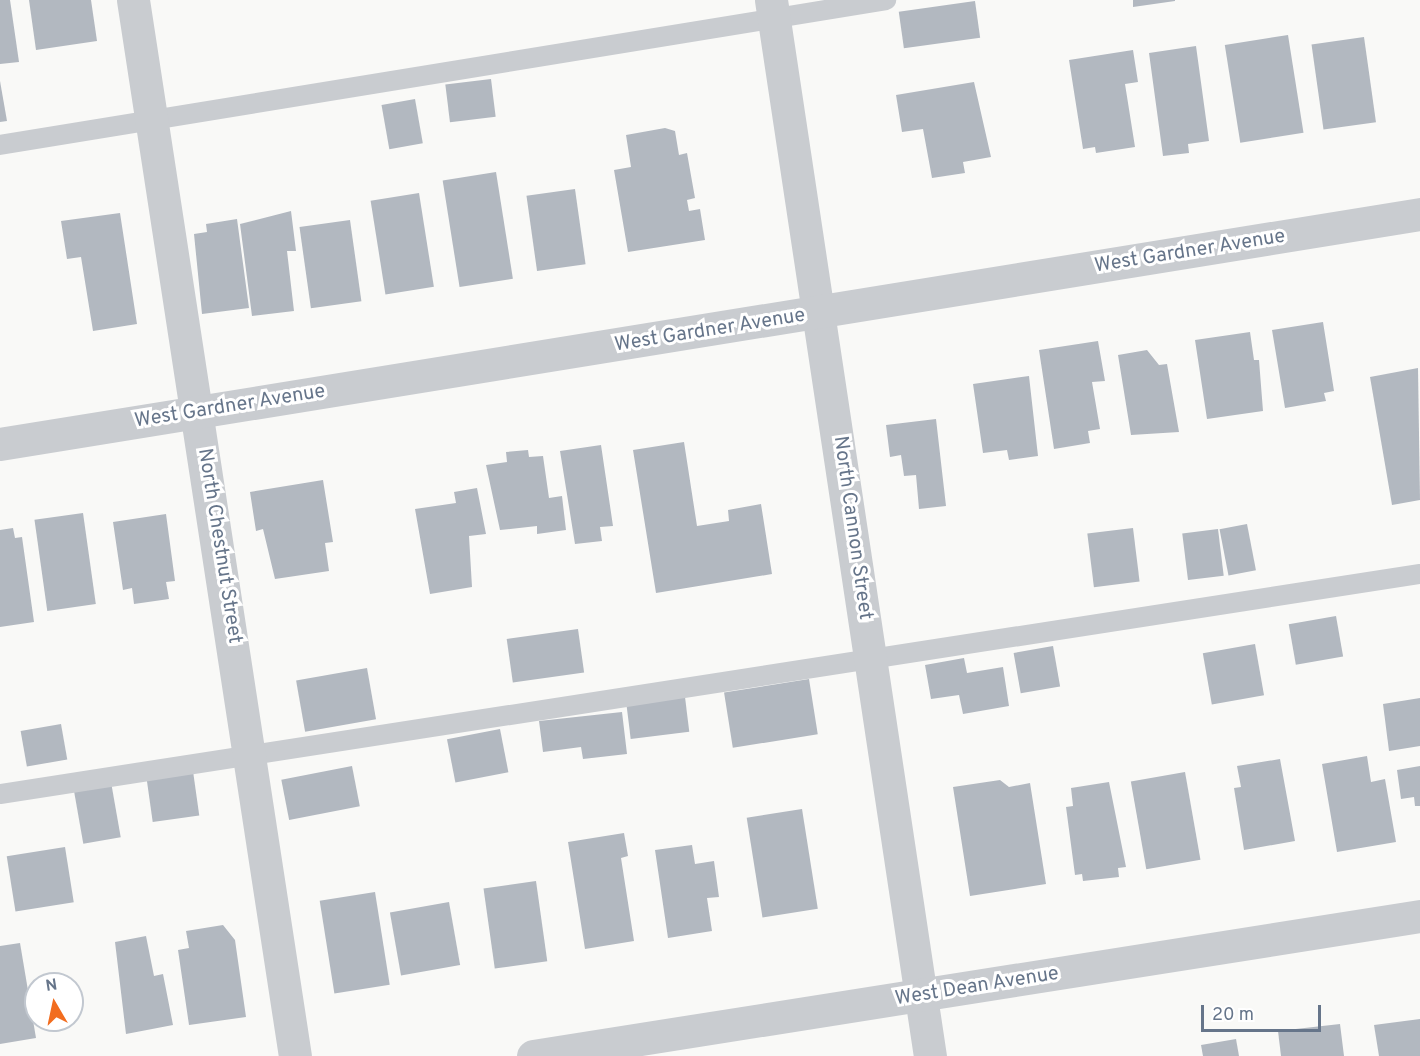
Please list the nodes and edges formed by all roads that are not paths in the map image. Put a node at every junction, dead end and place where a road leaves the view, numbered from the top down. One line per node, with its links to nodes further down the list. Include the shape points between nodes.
1 (133, 0): 4 (street, North Chestnut Street)
2 (886, 0): 3 (lane)
3 (772, 10): 4 (lane); 7 (street, North Cannon Street)
4 (152, 120): 5 (lane); 8 (street, North Chestnut Street)
5 (0, 145)
6 (1420, 214): 7 (street, West Gardner Avenue)
7 (820, 314): 8 (street, West Gardner Avenue); 11 (street, North Cannon Street)
8 (199, 412): 9 (street, West Gardner Avenue); 12 (street, North Chestnut Street)
9 (0, 444)
10 (1420, 574): 11 (lane)
11 (871, 658): 12 (lane); 15 (street, North Cannon Street)
12 (250, 754): 13 (lane); 16 (street, North Chestnut Street)
13 (0, 794)
14 (1420, 916): 15 (street, West Dean Avenue)
15 (920, 997): 17 (street, West Dean Avenue); 18 (street, North Cannon Street)
16 (295, 1056)
17 (533, 1056)
18 (930, 1056)

